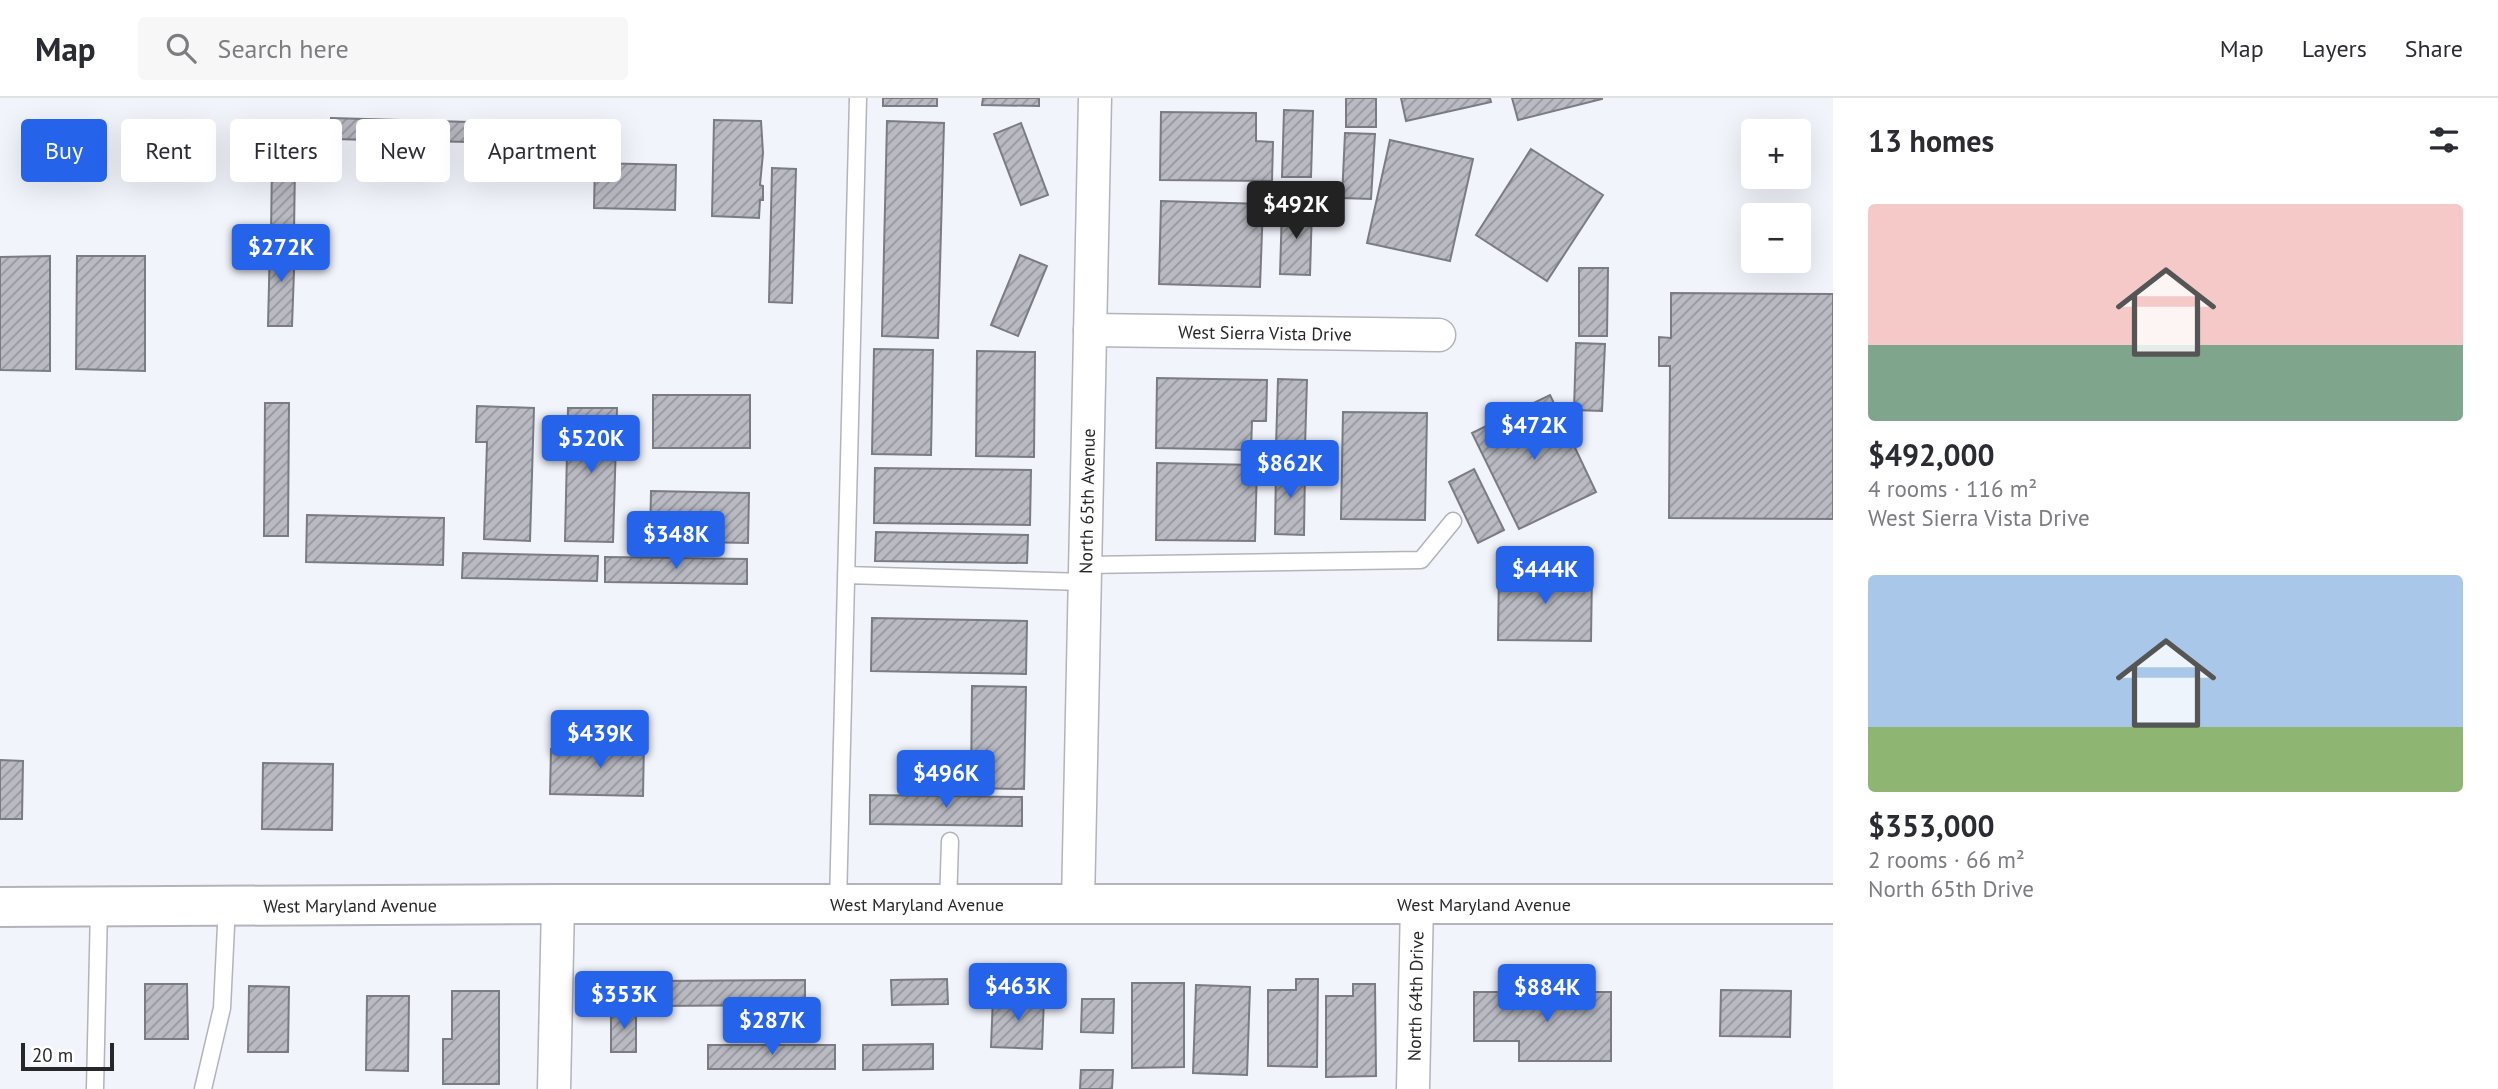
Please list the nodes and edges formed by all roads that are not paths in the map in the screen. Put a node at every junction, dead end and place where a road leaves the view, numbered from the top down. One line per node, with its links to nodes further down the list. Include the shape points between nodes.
1 (858, 98): 7 (lane)
2 (1095, 98): 3 (street, North 65th Avenue)
3 (1090, 330): 4 (street, West Sierra Vista Drive); 6 (street, North 65th Avenue)
4 (1439, 335)
5 (1453, 521): 6 (lane, via 1421,560)
6 (1085, 573): 7 (lane); 13 (street, North 65th Avenue)
7 (846, 575): 9 (lane)
8 (950, 841): 12 (lane)
9 (838, 903): 11 (street, West Maryland Avenue); 12 (street, West Maryland Avenue)
10 (1417, 903): 13 (street, West Maryland Avenue); 17 (street, West Maryland Avenue); 21 (street, North 64th Drive)
11 (558, 904): 14 (street, West Maryland Avenue); 20 (street)
12 (948, 904): 13 (street, West Maryland Avenue)
13 (1078, 904)
14 (227, 905): 16 (street, West Maryland Avenue); 19 (lane, via 222,1008)
15 (0, 907): 16 (street, West Maryland Avenue)
16 (99, 907): 18 (lane)
17 (1832, 909)
18 (95, 1089)
19 (203, 1089)
20 (554, 1089)
21 (1413, 1089)

